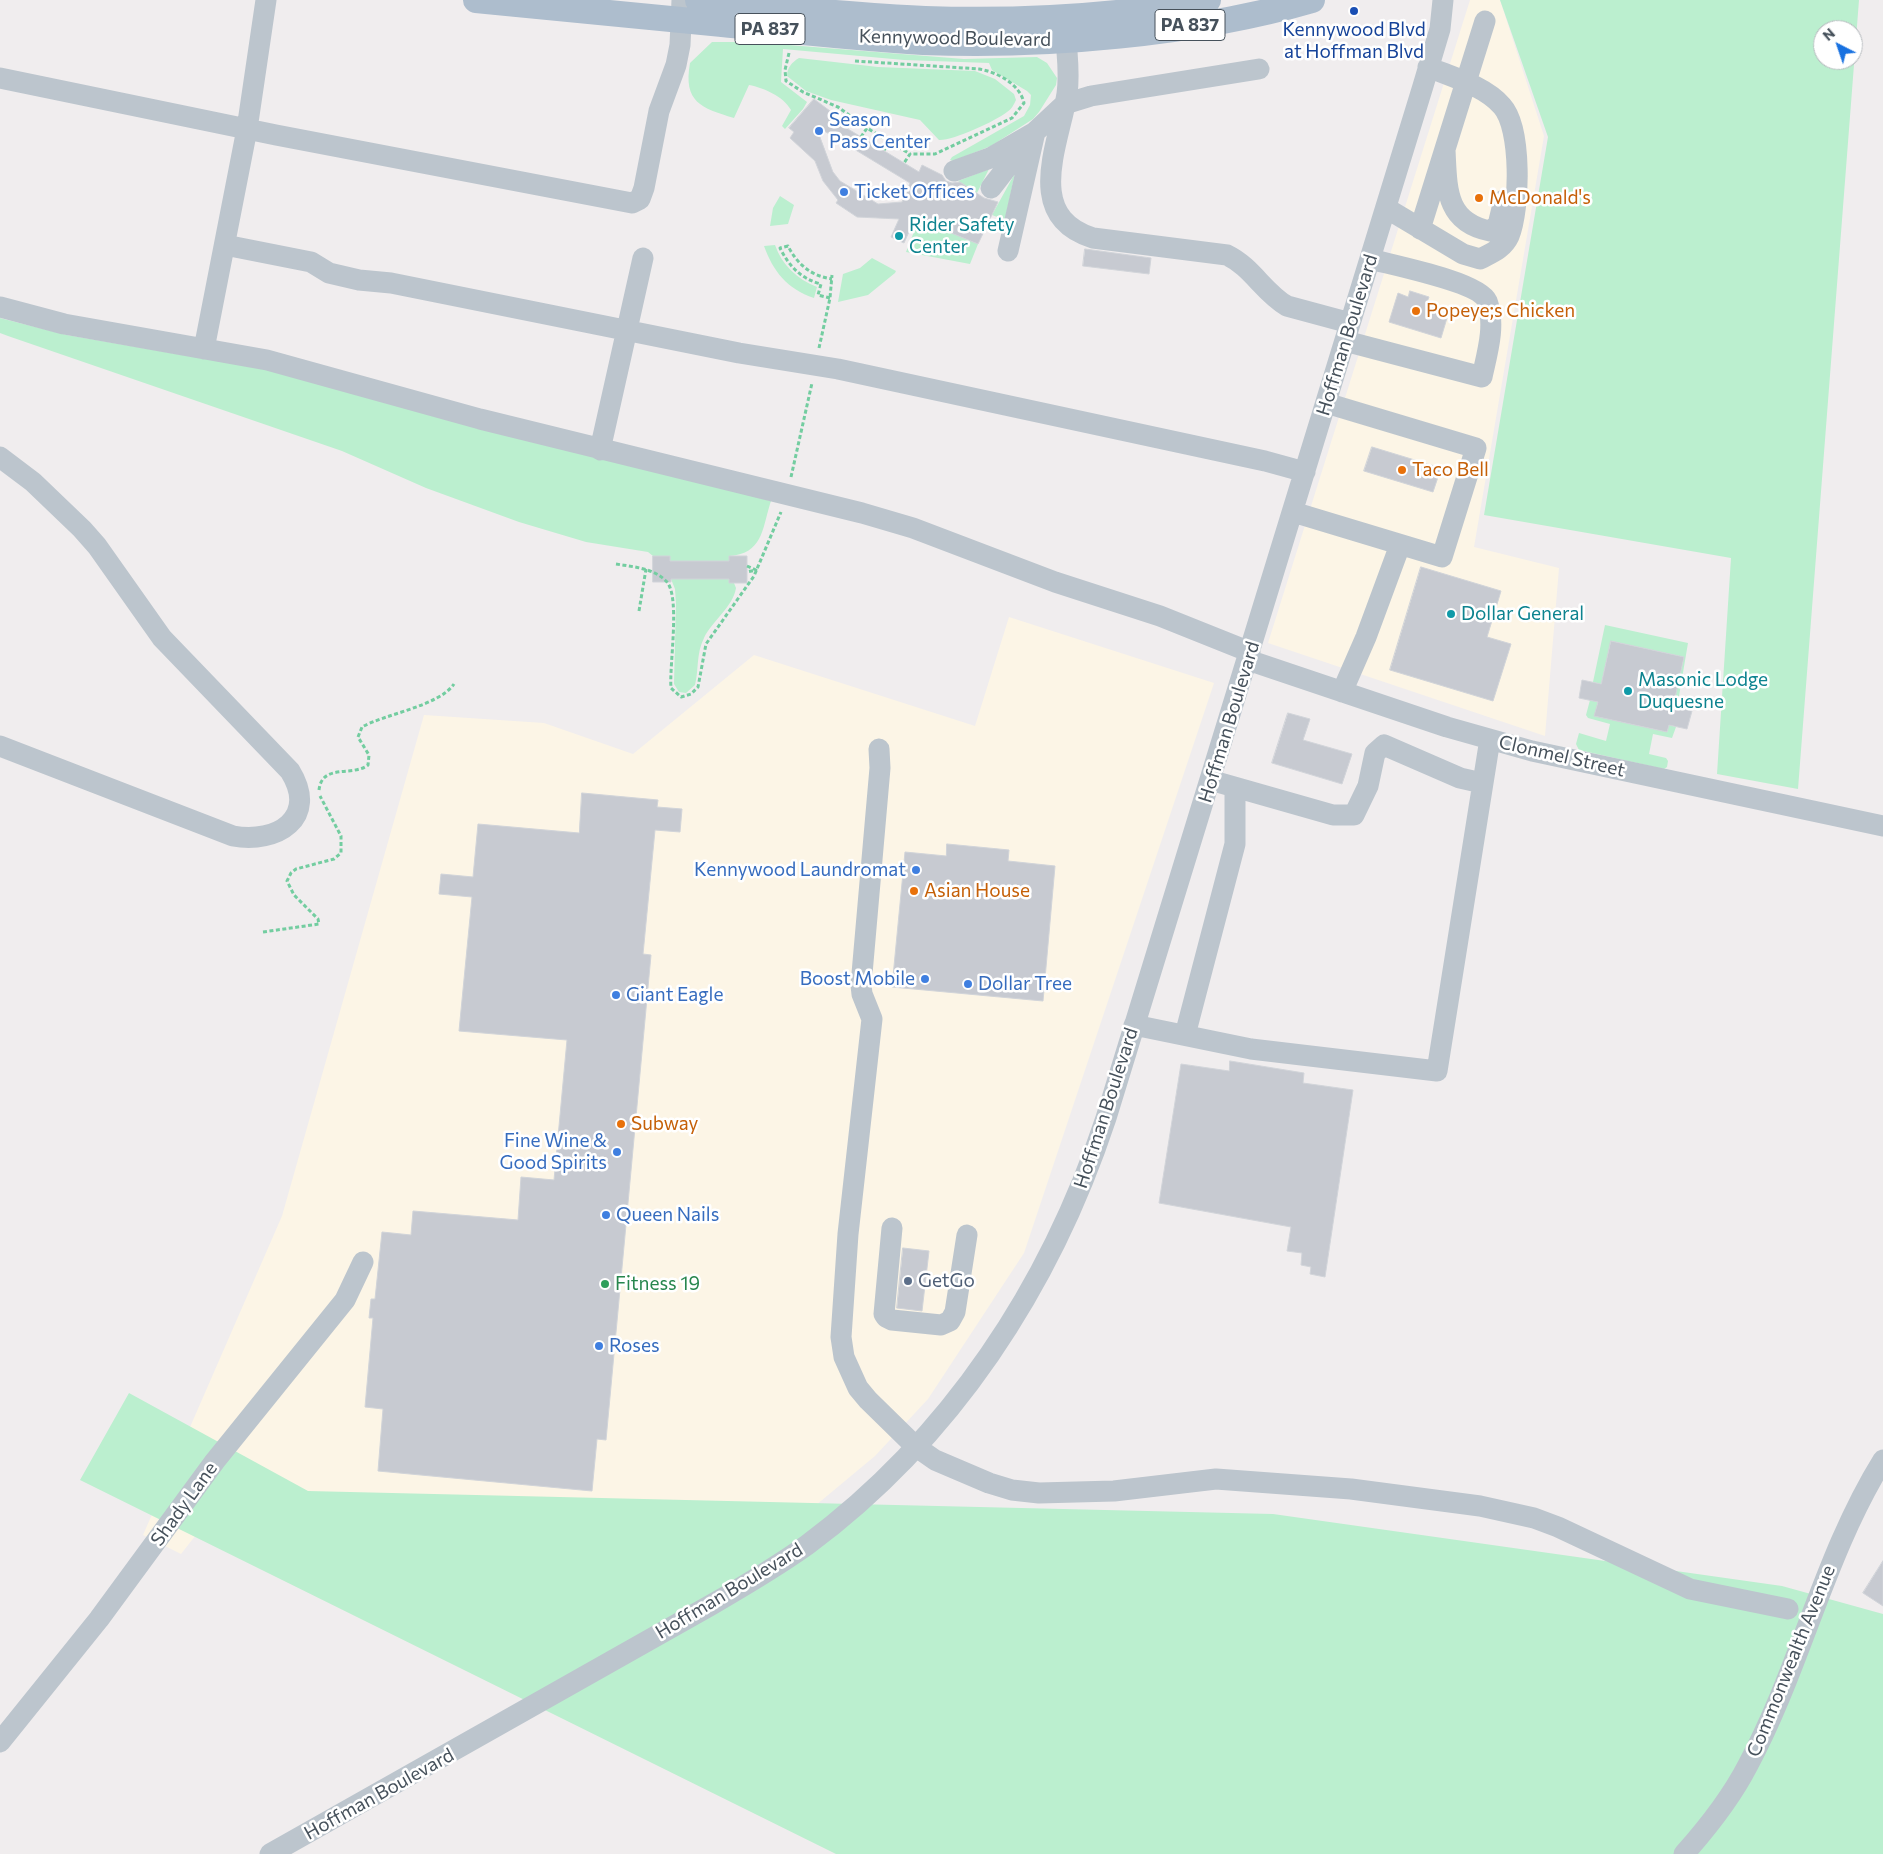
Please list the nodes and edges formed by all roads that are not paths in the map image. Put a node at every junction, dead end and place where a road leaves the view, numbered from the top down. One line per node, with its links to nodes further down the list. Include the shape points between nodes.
1 (266, 0): 16 (street)
2 (476, 0): 7 (main road, Kennywood Boulevard / PA 837)
3 (698, 0): 9 (main road, Kennywood Boulevard / PA 837)
4 (1208, 0): 9 (main road, Kennywood Boulevard / PA 837, via 1106,14)
5 (1312, 0): 9 (main road, Kennywood Boulevard / PA 837, via 1273,11 1202,23)
6 (1443, 0): 10 (street, Hoffman Boulevard, via 1440,29)
7 (681, 10): 9 (main road, Kennywood Boulevard / PA 837, via 860,38 924,42); 16 (street, via 680,45 674,76 659,110 644,188 640,199 632,203)
8 (1486, 21): 13 (street)
9 (1064, 28): 14 (street, via 1068,84)
10 (1428, 68): 13 (street); 21 (street, Hoffman Boulevard)
11 (1260, 69): 14 (street, via 1100,94)
12 (0, 78): 16 (street)
13 (1466, 83): 15 (street); 18 (street)
14 (1065, 104): 17 (street); 29 (street, via 1049,180 1057,211 1071,226 1093,238 1227,256 1244,266 1278,301)
15 (1502, 106): 18 (street, via 1504,205 1498,225 1490,231 1474,228 1458,215 1448,192); 22 (street, via 1517,144 1516,189 1509,236 1499,250 1480,259 1463,254)
16 (247, 129): 23 (street)
17 (1035, 132): 19 (street, via 990,158); 20 (street); 24 (street)
18 (1445, 150): 22 (street)
19 (954, 171)
20 (991, 188)
21 (1386, 208): 22 (street); 26 (street, Hoffman Boulevard)
22 (1420, 229)
23 (225, 245): 28 (street, via 311,262 329,273 360,280 391,283); 30 (street)
24 (1008, 251)
25 (643, 258): 28 (street)
26 (1370, 260): 29 (street, Hoffman Boulevard); 29 (street, via 1481,292 1490,315 1489,344 1482,377)
27 (0, 307): 30 (street, Clonmel Street, via 64,324)
28 (627, 330): 32 (street); 34 (street, via 1218,450)
29 (1348, 332): 31 (street, Hoffman Boulevard)
30 (204, 349): 32 (street, Clonmel Street, via 306,369)
31 (1326, 403): 34 (street, Hoffman Boulevard); 36 (street, via 1476,448 1442,557)
32 (600, 450): 37 (street, Clonmel Street, via 913,528 1055,582 1160,616)
33 (0, 457): 40 (street, via 33,482 82,529 162,638 290,771 295,780 299,806 295,816 278,833 258,839 233,836)
34 (1305, 472): 35 (street, Hoffman Boulevard)
35 (1293, 512): 36 (street); 37 (street, Hoffman Boulevard)
36 (1400, 545): 38 (street)
37 (1249, 656): 38 (street, Clonmel Street); 42 (street, Hoffman Boulevard)
38 (1342, 692): 39 (street, Clonmel Street)
39 (1490, 739): 43 (street); 45 (street, Clonmel Street)
40 (0, 746)
41 (879, 749): 51 (street, via 861,986 872,1019 848,1234 841,1337 844,1357 858,1388)
42 (1210, 780): 44 (street); 46 (street, Hoffman Boulevard)
43 (1482, 783): 44 (street, via 1460,778 1384,745 1375,753 1368,786 1354,815 1334,815); 47 (street, via 1437,1071 1251,1049)
44 (1235, 788): 47 (street, via 1235,844)
45 (1883, 826)
46 (1134, 1024): 47 (street); 51 (street, Hoffman Boulevard, via 1092,1162 1038,1279 975,1376)
47 (1185, 1035)
48 (892, 1228): 49 (street, via 884,1314 892,1320 941,1325 950,1321 955,1312)
49 (967, 1235)
50 (364, 1262): 54 (street, Shady Lane, via 345,1300 215,1461 99,1619)
51 (916, 1446): 53 (street, via 960,1472 989,1483 1039,1493 1114,1491 1216,1479 1351,1489 1506,1511 1558,1527 1690,1590); 55 (street, Hoffman Boulevard, via 846,1513 767,1572)
52 (1883, 1460): 56 (street, Commonwealth Avenue, via 1844,1533 1755,1752 1723,1806)
53 (1788, 1609)
54 (0, 1742)
55 (270, 1854)
56 (1684, 1854)

